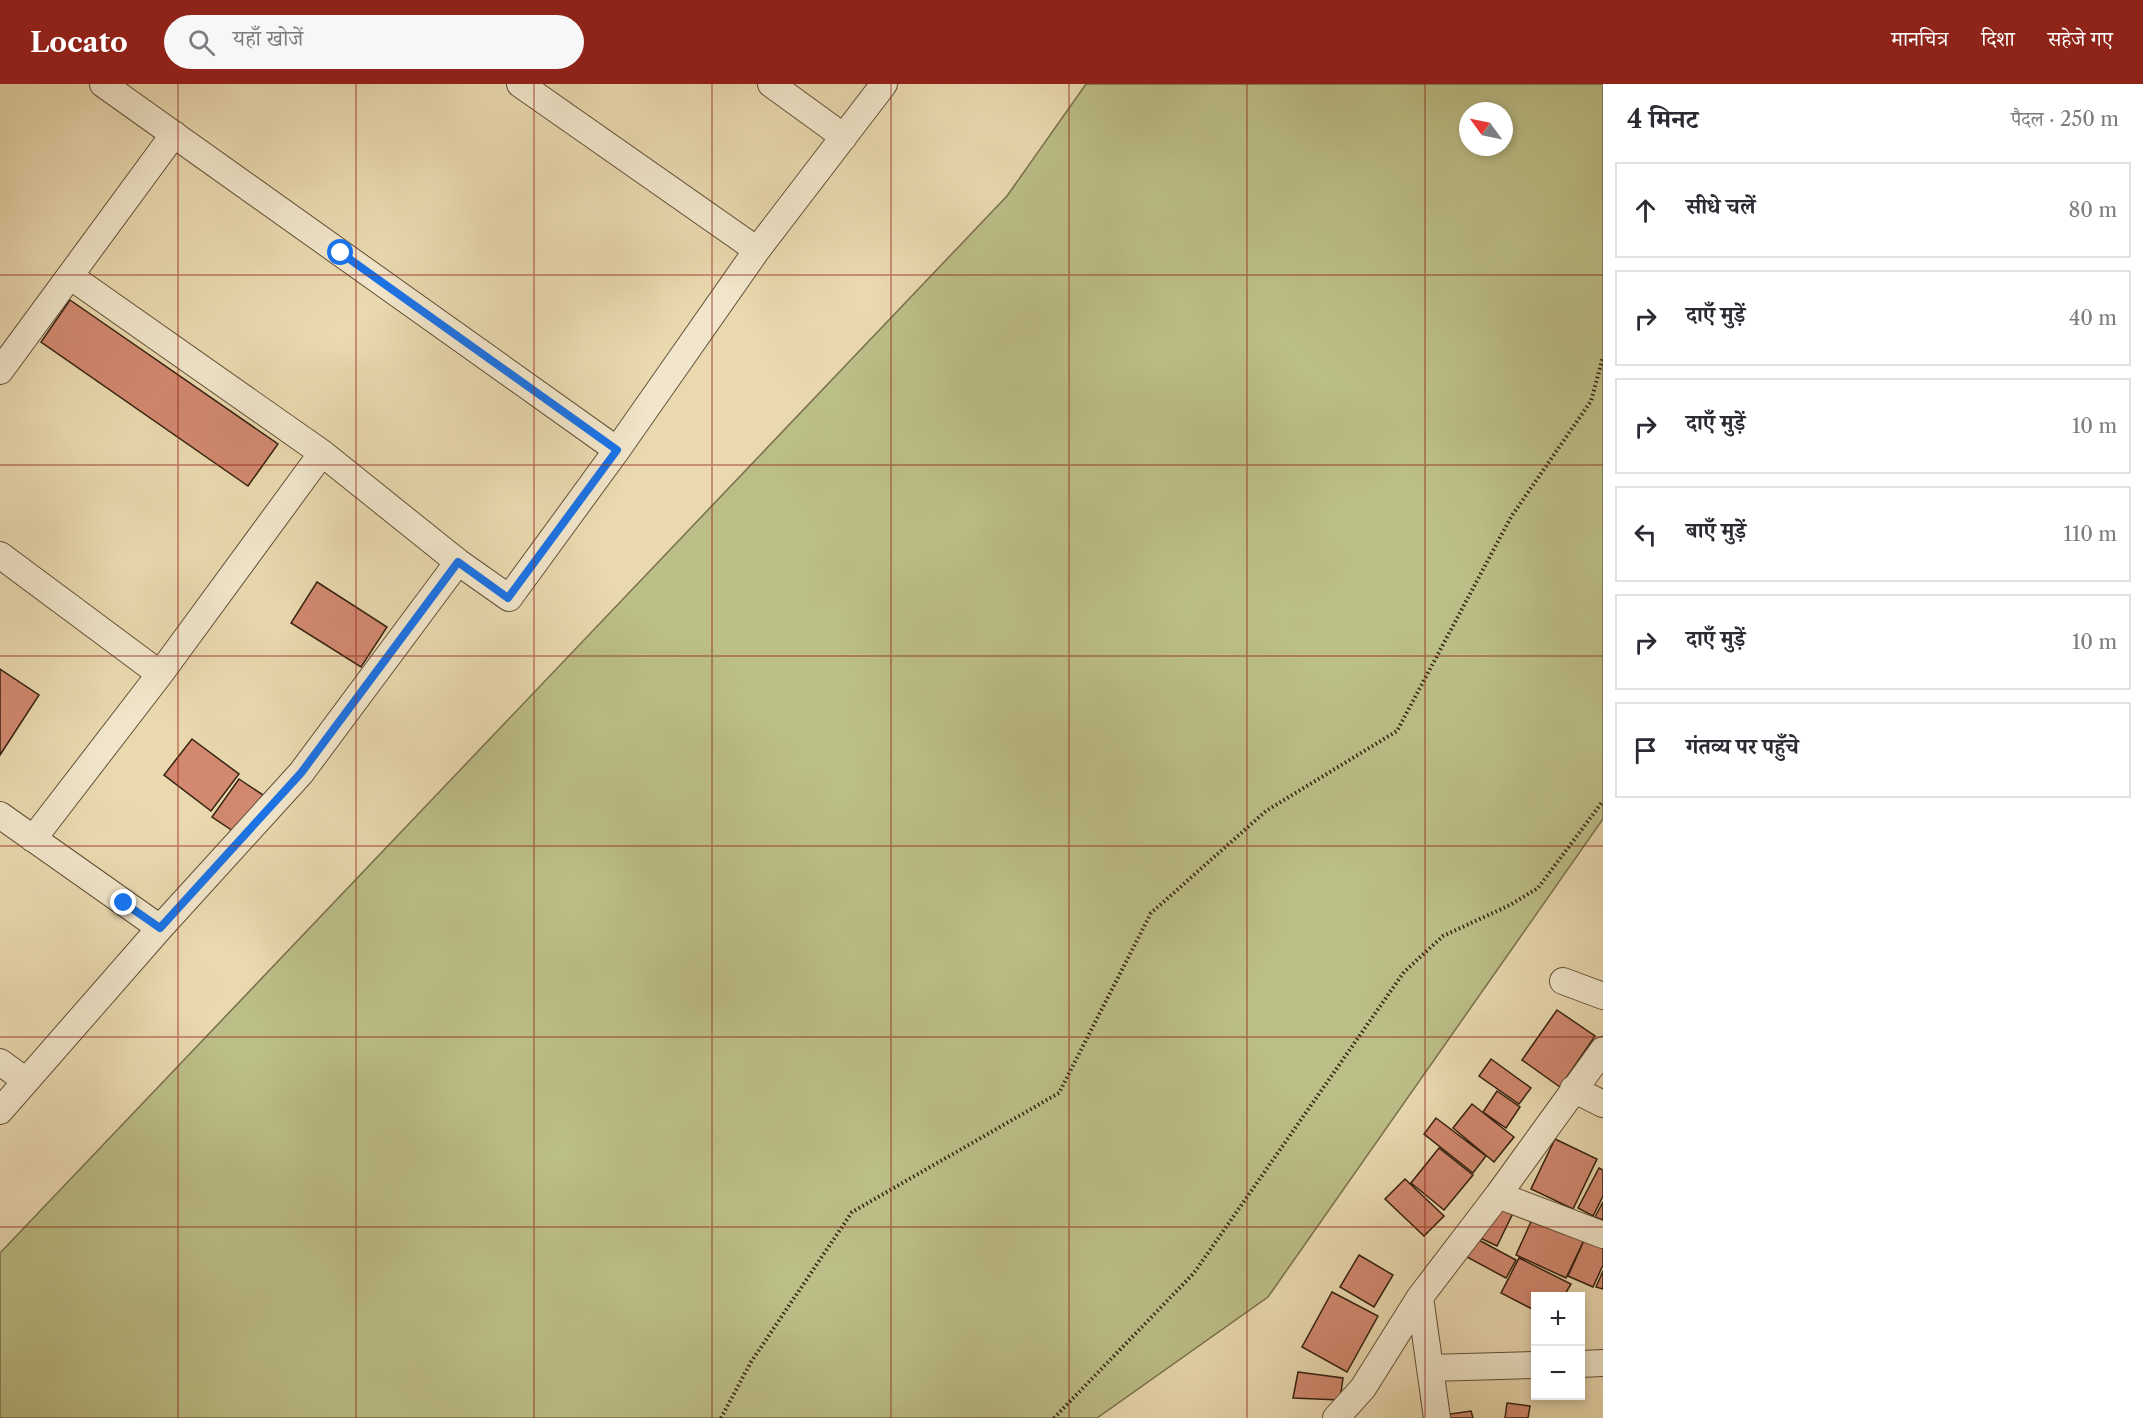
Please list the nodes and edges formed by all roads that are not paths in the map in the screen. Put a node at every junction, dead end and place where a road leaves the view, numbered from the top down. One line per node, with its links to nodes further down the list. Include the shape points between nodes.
1 (103, 84): 5 (street)
2 (520, 84): 7 (street)
3 (771, 84): 6 (street)
4 (884, 84): 6 (street)
5 (174, 134): 8 (street); 10 (street)
6 (844, 137): 7 (street)
7 (757, 250): 10 (street)
8 (70, 276): 9 (street); 11 (street)
9 (0, 371)
10 (617, 450): 13 (street, via 508,598)
11 (322, 453): 13 (street); 14 (street)
12 (0, 555): 14 (street)
13 (458, 562): 17 (street, via 301,773)
14 (159, 674): 16 (street)
15 (0, 815): 16 (street)
16 (33, 839): 17 (street)
17 (160, 928): 22 (street)
18 (1563, 981): 19 (street)
19 (1603, 996)
20 (1603, 1050): 23 (street)
21 (0, 1062): 22 (street)
22 (26, 1081): 25 (street)
23 (1573, 1089): 24 (street); 26 (street)
24 (1603, 1104)
25 (0, 1111)
26 (1498, 1196): 27 (street); 28 (street)
27 (1603, 1235)
28 (1419, 1297): 32 (street); 33 (street, via 1363,1388)
29 (1603, 1363): 30 (street)
30 (1585, 1364)
31 (1531, 1365): 32 (street)
32 (1430, 1368): 34 (street)
33 (1336, 1418)
34 (1437, 1418)

